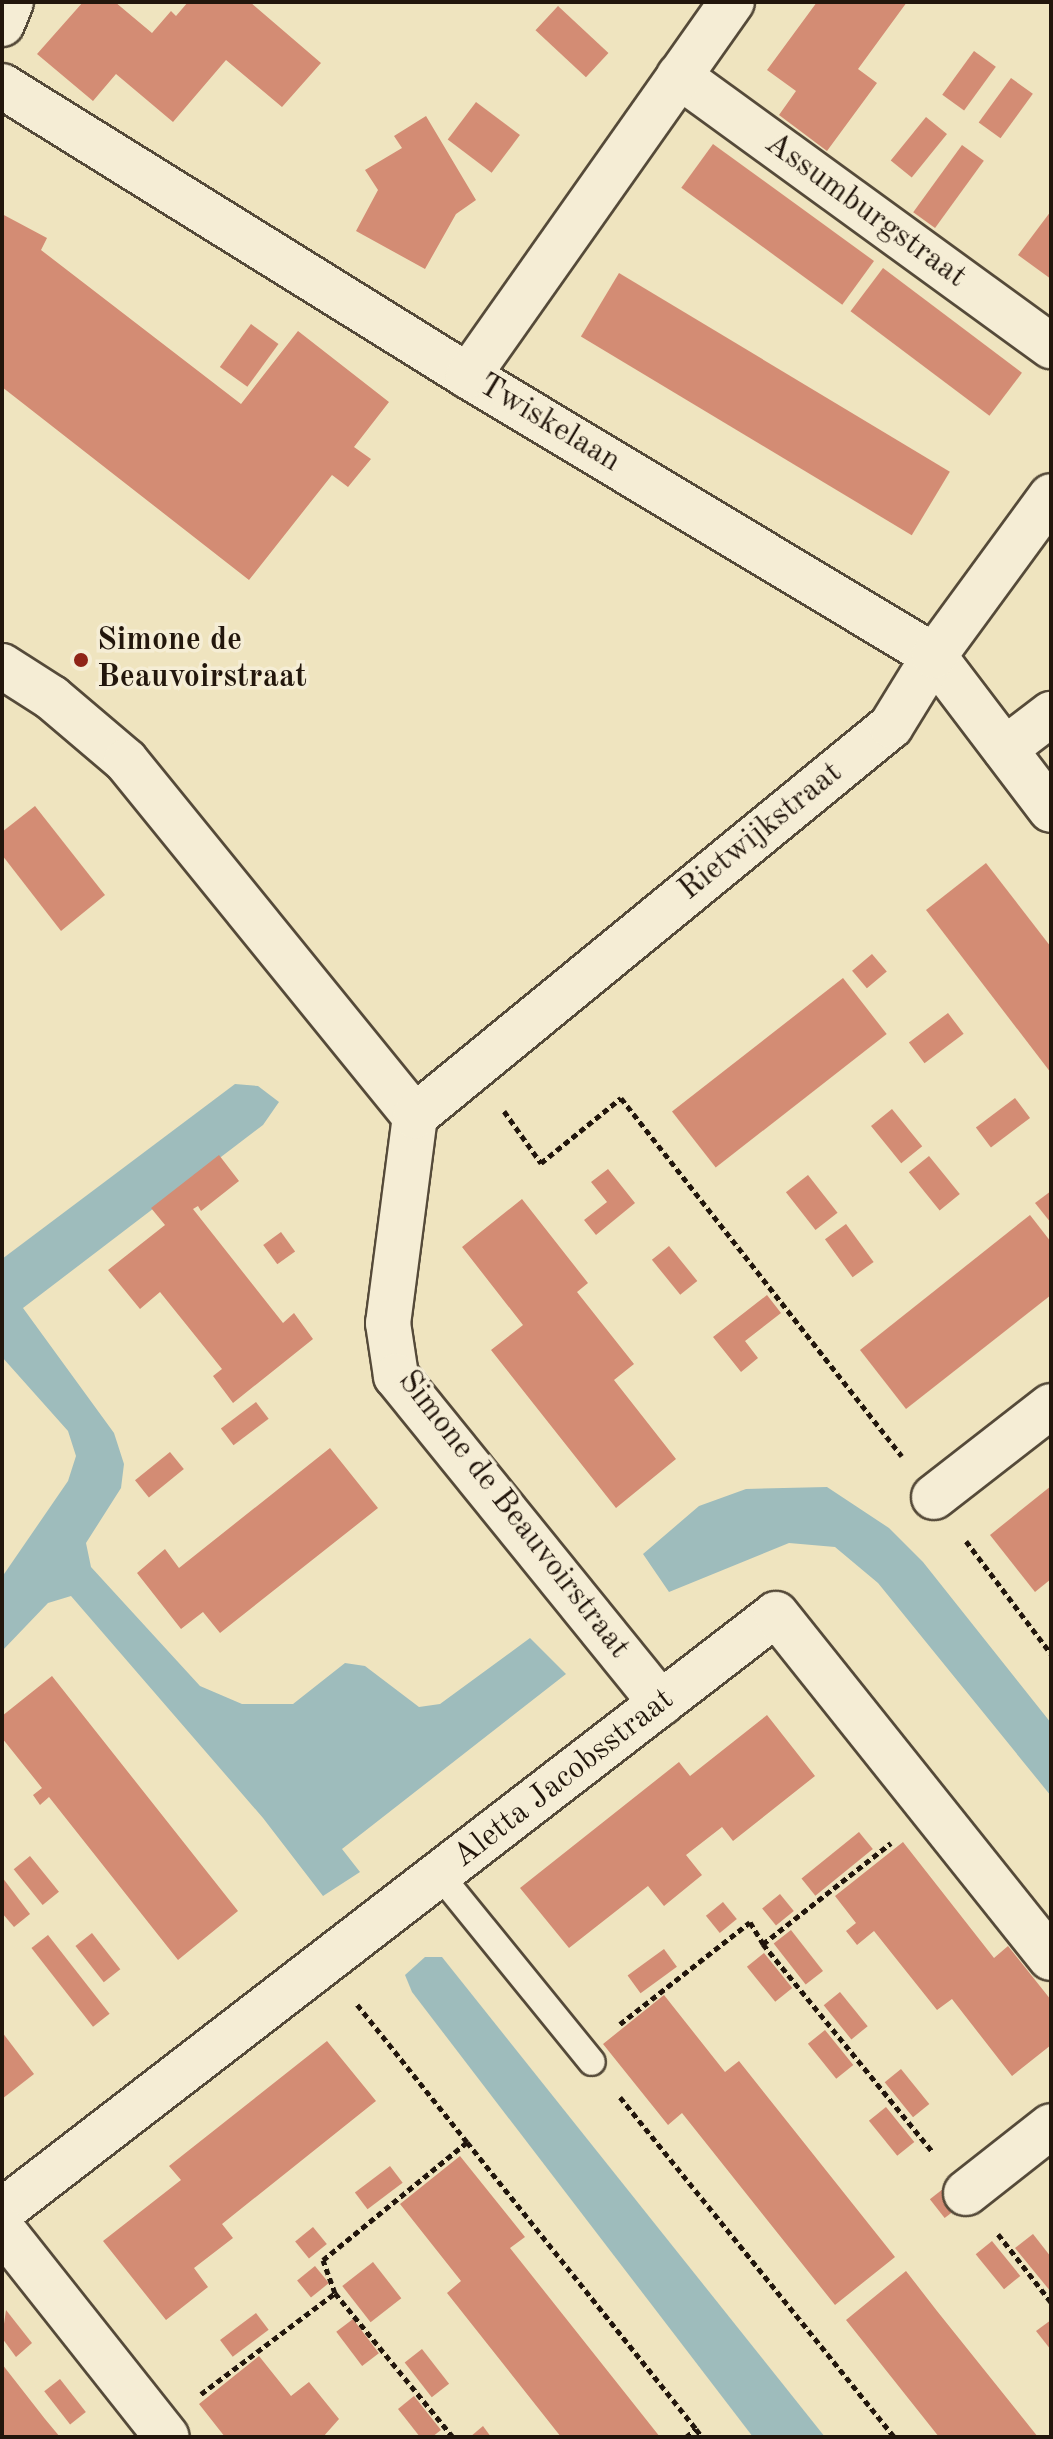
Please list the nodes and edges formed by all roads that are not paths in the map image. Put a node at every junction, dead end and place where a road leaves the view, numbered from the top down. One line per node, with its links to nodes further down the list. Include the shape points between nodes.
1 (11, 2): 3 (street)
2 (732, 2): 4 (street)
3 (2, 24)
4 (679, 76): 6 (street, Assumburgstraat); 7 (street)
5 (2, 86): 7 (street, Twiskelaan)
6 (1051, 346)
7 (468, 376): 9 (street, Twiskelaan)
8 (1051, 496): 9 (street, Rietwijkstraat)
9 (934, 656): 12 (street, Twiskelaan); 14 (street, Rietwijkstraat, via 891,726)
10 (2, 666): 14 (street, via 52,698 126,761)
11 (1051, 714): 12 (street)
12 (1005, 749): 13 (street, Twiskelaan)
13 (1051, 810)
14 (415, 1116): 17 (street, Simone de Beauvoirstraat, via 388,1323 396,1376)
15 (1051, 1406): 16 (street)
16 (934, 1497)
17 (661, 1703): 18 (street, Aletta Jacobsstraat); 19 (street, Aletta Jacobsstraat, via 776,1614)
18 (439, 1874): 20 (lane); 23 (street, Aletta Jacobsstraat)
19 (1051, 1958)
20 (588, 2057)
21 (1051, 2126): 22 (street)
22 (966, 2193)
23 (2, 2211)
24 (2, 2229): 25 (street)
25 (163, 2432)

